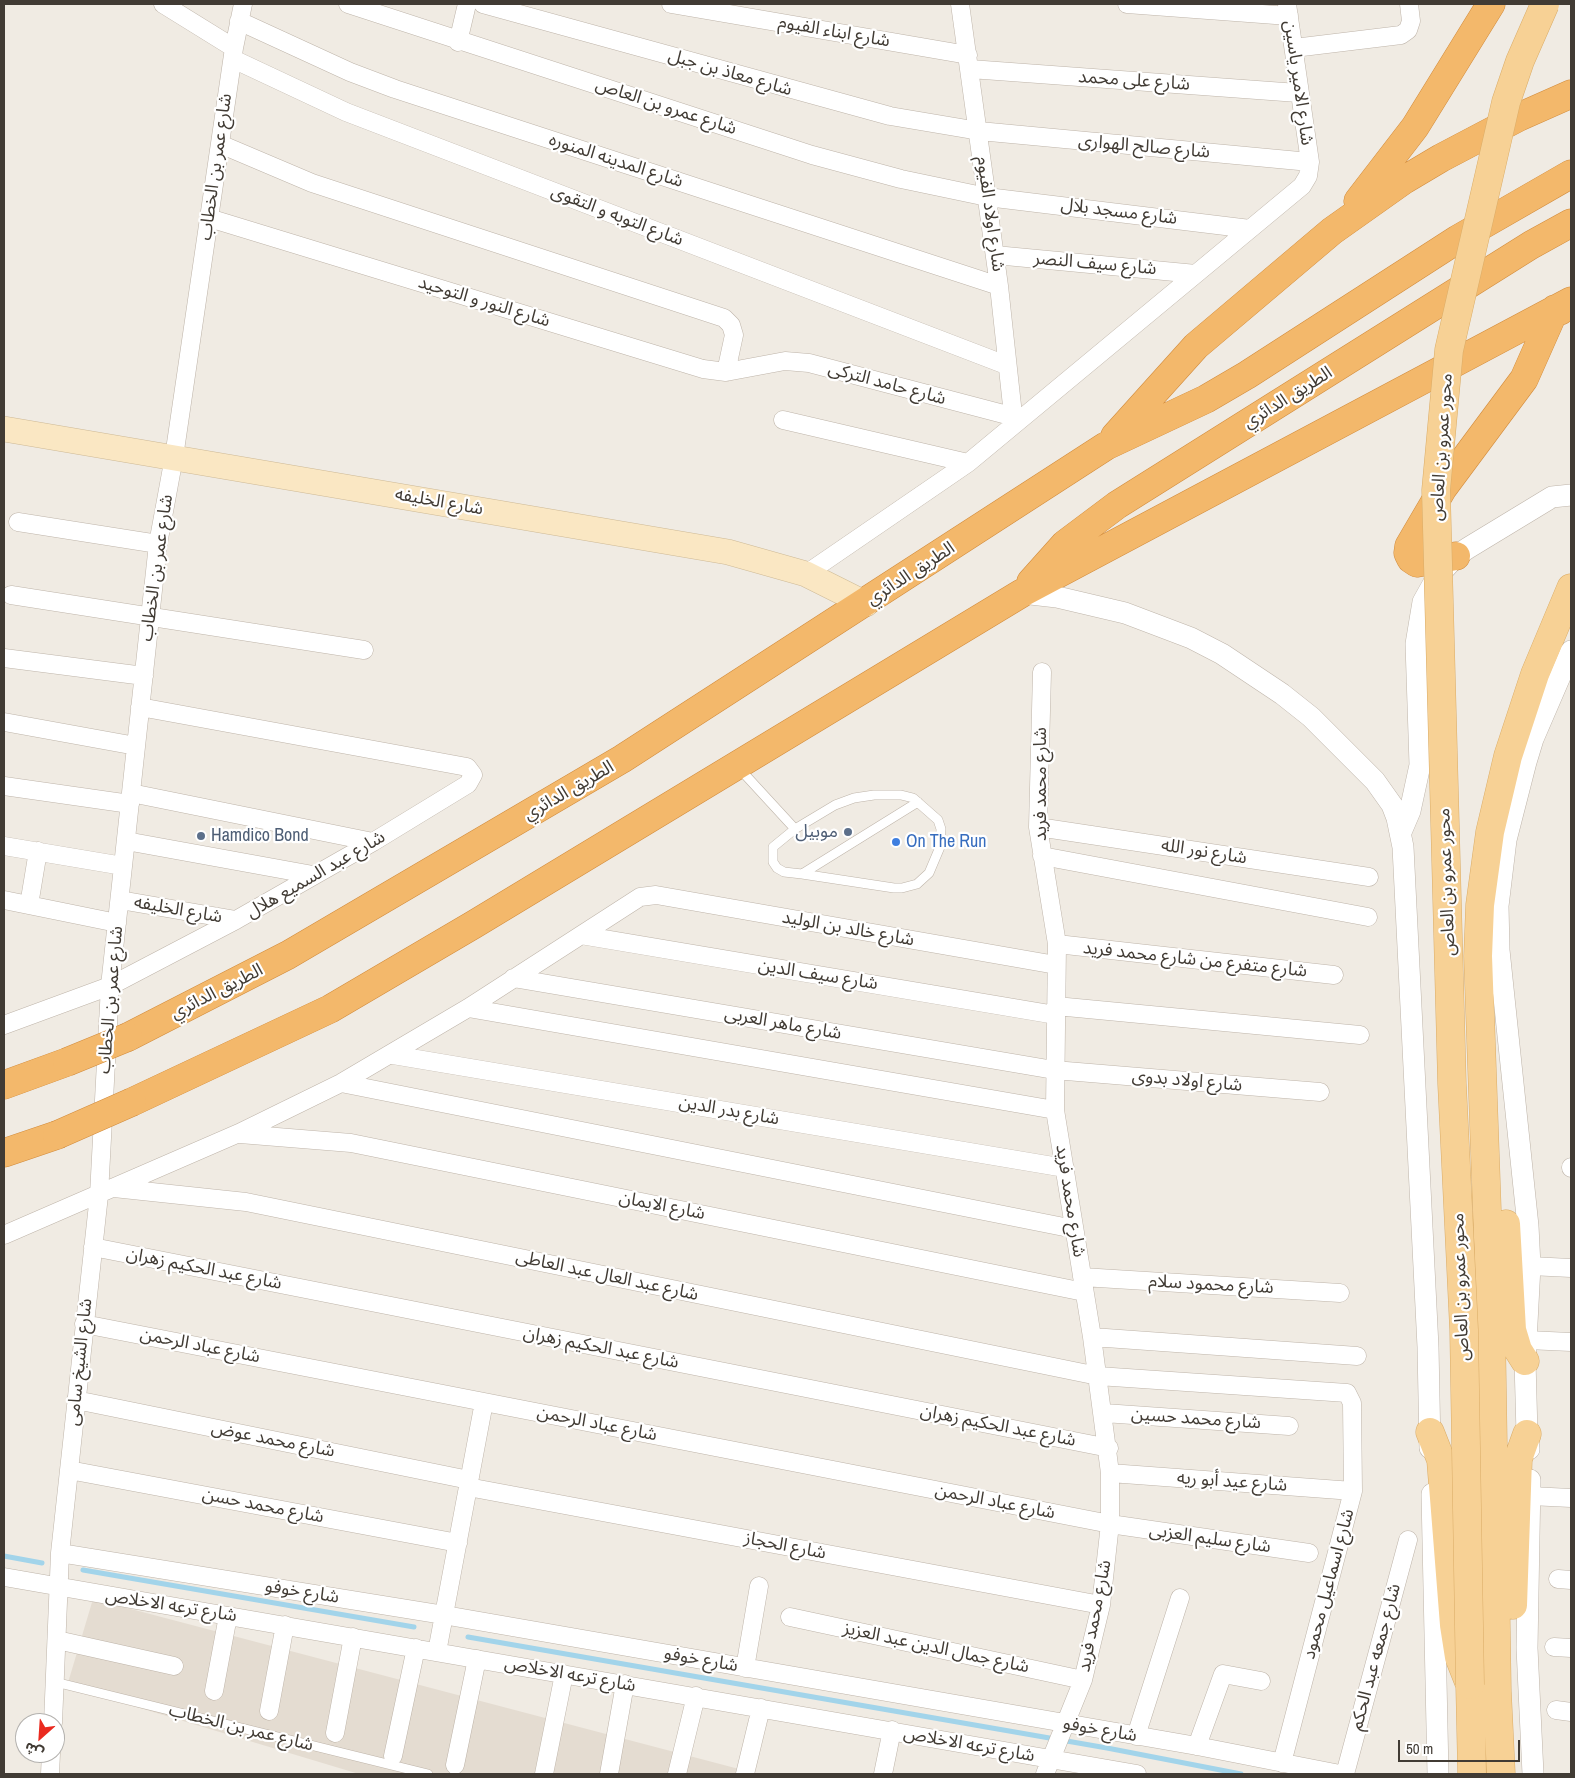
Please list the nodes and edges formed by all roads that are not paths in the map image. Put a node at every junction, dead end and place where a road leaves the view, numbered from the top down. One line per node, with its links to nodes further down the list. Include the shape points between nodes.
1 (163, 4): 17 (street, شارع التوبه و التقوى)
2 (243, 4): 14 (street, شارع عمر بن الخطاب)
3 (348, 4): 11 (street, شارع عمرو بن العاص)
4 (467, 4): 15 (street)
5 (483, 4): 21 (street, شارع معاذ بن جبل, via 890,116)
6 (671, 4): 18 (street, شارع ابناء الفيوم)
7 (960, 4): 18 (street, شارع اولاد الفيوم)
8 (1127, 4): 13 (street)
9 (1409, 4): 16 (street, via 1410,26 1401,35)
10 (1545, 4): 158 (main road, محور عمرو بن العاص, bridge, via 1506,102 1449,350 1436,490 1452,1084 1464,1330)
11 (376, 9): 15 (street, شارع عمرو بن العاص)
12 (1485, 9): 29 (highway, via 1415,127)
13 (1288, 10): 16 (street, شارع الامير ياسين)
14 (239, 21): 17 (street, شارع عمر بن الخطاب); 32 (street, شارع المدينه المنوره, via 395,89)
15 (458, 42): 25 (street, شارع عمرو بن العاص, via 812,155 901,179)
16 (1294, 48): 19 (street, شارع الامير ياسين)
17 (233, 54): 22 (street, شارع عمر بن الخطاب); 35 (street, شارع التوبه و التقوى, via 346,112)
18 (969, 62): 19 (street, شارع على محمد); 21 (street, شارع اولاد الفيوم)
19 (1298, 93): 23 (street, شارع الامير ياسين)
20 (1571, 94): 29 (highway, الطريق الدائري, via 1441,158)
21 (979, 131): 23 (street, شارع صالح الهوارى); 25 (street, شارع اولاد الفيوم)
22 (220, 144): 26 (street, شارع عمر بن الخطاب); 36 (street, via 312,183 724,318 734,335)
23 (1310, 162): 28 (street, via 1308,176 1302,186)
24 (1571, 174): 40 (highway, الطريق الدائري, via 1458,239 1206,399)
25 (987, 197): 28 (street, شارع مسجد بلال); 30 (street, شارع اولاد الفيوم)
26 (209, 218): 36 (street, شارع النور و التوحيد, via 703,369); 41 (street, شارع عمر بن الخطاب)
27 (1571, 223): 49 (highway, الطريق الدائري, via 1110,509 1065,544)
28 (1250, 229): 31 (street)
29 (1332, 231): 40 (highway, الطريق الدائري, via 1196,346)
30 (995, 255): 31 (street, شارع سيف النصر); 32 (street, شارع اولاد الفيوم)
31 (1196, 274): 38 (street)
32 (999, 286): 35 (street, شارع اولاد الفيوم)
33 (1566, 308): 46 (highway, via 1524,379 1443,488 1408,546 1411,559 1417,563); 49 (highway, الطريق الدائري)
34 (761, 364): 36 (street, شارع النور و التوحيد); 38 (street, شارع حامد التركى, via 809,363)
35 (1006, 365): 38 (street, شارع اولاد الفيوم)
36 (726, 372)
37 (783, 420): 42 (street)
38 (1013, 420): 42 (street)
39 (4, 429): 41 (main road, شارع الخليفه)
40 (1106, 446): 51 (highway, الطريق الدائري)
41 (174, 457): 45 (street, شارع عمر بن الخطاب); 47 (main road, شارع الخليفه, via 728,552)
42 (968, 463): 47 (street)
43 (1571, 495): 46 (street, via 1552,497)
44 (18, 522): 45 (street)
45 (158, 544): 52 (street, شارع عمر بن الخطاب)
46 (1456, 556): 67 (street, via 1437,577 1419,616 1416,644 1420,765 1410,811)
47 (806, 574): 51 (main road, شارع الخليفه)
48 (1571, 588): 97 (main road, محور عمرو بن العاص, via 1521,714 1490,832 1480,906 1478,956)
49 (1022, 593): 61 (highway, الطريق الدائري); 67 (street, via 1092,604 1134,616 1191,638 1244,668 1311,717 1375,781 1392,805)
50 (11, 595): 52 (street)
51 (866, 604): 96 (highway, الطريق الدائري, bridge, via 605,769 288,955 128,1037)
52 (150, 617): 53 (street); 57 (street, شارع عمر بن الخطاب)
53 (364, 650)
54 (1571, 651): 108 (street, via 1523,770 1506,840 1498,906 1499,950)
55 (4, 658): 57 (street)
56 (1042, 672): 65 (street, شارع محمد فريد)
57 (144, 676): 58 (street, شارع عمر بن الخطاب)
58 (140, 707): 60 (street, شارع عمر بن الخطاب); 69 (street, شارع عبد السميع هلال, via 467,767 473,775 468,784)
59 (4, 722): 60 (street)
60 (136, 746): 63 (street, شارع عمر بن الخطاب)
61 (737, 767): 66 (lane); 102 (highway, الطريق الدائري, bridge, via 330,1009 132,1102 57,1135)
62 (4, 786): 63 (street)
63 (130, 799): 68 (street, شارع عمر بن الخطاب); 69 (street)
64 (918, 802): 66 (lane, via 902,795 854,798 836,804); 74 (lane); 74 (lane, via 938,820 942,838 933,866 917,884 894,888)
65 (1038, 827): 72 (street, شارع محمد فريد); 76 (street, شارع نور الله)
66 (794, 829): 74 (lane, via 778,841 771,855 777,868)
67 (1401, 832): 123 (street)
68 (126, 841): 73 (street, شارع عمر بن الخطاب); 75 (street)
69 (373, 842): 75 (street, شارع عبد السميع هلال)
70 (4, 846): 71 (street)
71 (38, 852): 73 (street); 79 (street)
72 (1042, 856): 80 (street); 84 (street, شارع محمد فريد)
73 (124, 866): 78 (street, شارع عمر بن الخطاب)
74 (802, 874)
75 (312, 875): 81 (street, شارع عبد السميع هلال)
76 (1369, 878)
77 (4, 900): 79 (street)
78 (120, 900): 81 (street, شارع الخليفه); 82 (street, شارع عمر بن الخطاب)
79 (29, 905): 82 (street)
80 (1368, 917)
81 (236, 920): 88 (street, شارع عبد السميع هلال)
82 (117, 923): 88 (street, شارع عمر بن الخطاب)
83 (580, 935): 85 (street, شارع خالد بن الوليد, via 640,897 656,895); 87 (street); 90 (street, شارع سيف الدين)
84 (1057, 944): 85 (street, شارع محمد فريد); 86 (street, شارع متفرع من شارع محمد فريد)
85 (1056, 964): 90 (street, شارع محمد فريد)
86 (1334, 975)
87 (512, 978): 89 (street); 94 (street, شارع ماهر العربى)
88 (110, 986): 91 (street, شارع عبد السميع هلال); 101 (street, شارع عمر بن الخطاب)
89 (468, 1008): 93 (street); 99 (street)
90 (1056, 1010): 92 (street, شارع سيف الدين); 94 (street, شارع محمد فريد)
91 (4, 1025)
92 (1360, 1036)
93 (392, 1054): 95 (street); 103 (street, شارع بدر الدين)
94 (1054, 1070): 98 (street, شارع اولاد بدوى); 99 (street, شارع محمد فريد)
95 (341, 1083): 100 (street); 105 (street)
96 (4, 1085)
97 (1483, 1089): 115 (main road, via 1494,1111 1501,1140 1512,1330 1514,1340); 160 (main road, محور عمرو بن العاص)
98 (1320, 1092)
99 (1055, 1110): 103 (street, شارع محمد فريد)
100 (239, 1134): 104 (street); 110 (street, شارع الايمان, via 351,1143)
101 (101, 1136): 104 (street, شارع الشيخ سامى)
102 (4, 1153)
103 (1065, 1168): 105 (street, شارع محمد فريد)
104 (106, 1192): 106 (street); 107 (street, شارع الشيخ سامى); 117 (street, شارع عبد العال عبد العاطى, via 246,1202)
105 (1074, 1229): 110 (street, شارع محمد فريد)
106 (4, 1235)
107 (93, 1247): 112 (street, شارع الشيخ سامى); 125 (street, شارع عبد الحكيم زهران)
108 (1530, 1266): 109 (street); 115 (street)
109 (1571, 1268)
110 (1083, 1284): 111 (street, شارع محمود سلام); 113 (street, شارع محمد فريد)
111 (1340, 1293)
112 (84, 1324): 118 (street, شارع الشيخ سامى); 119 (street, شارع عباد الرحمن)
113 (1092, 1337): 116 (street); 117 (street, شارع محمد فريد)
114 (1571, 1342): 115 (street)
115 (1526, 1350): 124 (street)
116 (1357, 1356)
117 (1098, 1376): 120 (street, شارع عبد العال عبد العاطى, via 1343,1392 1349,1395); 121 (street, شارع محمد فريد)
118 (76, 1400): 126 (street, شارع الشيخ سامى); 128 (street, شارع محمد عوض)
119 (484, 1402): 128 (street); 132 (street, شارع عباد الرحمن)
120 (1352, 1403): 129 (street, شارع اسماعيل محمود)
121 (1104, 1412): 122 (street, شارع محمد حسين); 125 (street, شارع محمد فريد)
122 (1289, 1426)
123 (1430, 1432): 158 (main road, via 1443,1470 1454,1624 1459,1657); 183 (street)
124 (1526, 1434): 130 (street); 160 (main road, via 1518,1459 1511,1662)
125 (1109, 1448): 127 (street, شارع محمد فريد)
126 (69, 1470): 134 (street, شارع محمد حسن); 135 (street, شارع الشيخ سامى)
127 (1110, 1473): 129 (street, شارع عيد أبو ريه); 132 (street, شارع محمد فريد)
128 (469, 1483): 134 (street); 141 (street, شارع الحجاز)
129 (1354, 1491): 171 (street, شارع اسماعيل محمود)
130 (1530, 1496): 131 (street); 186 (street, via 1527,1648)
131 (1571, 1498)
132 (1110, 1524): 136 (street, شارع سليم العزبى); 141 (street, شارع محمد فريد)
133 (1408, 1540): 182 (street, شارع جمعه عبد الحكم)
134 (458, 1543): 142 (street)
135 (60, 1553): 139 (street, شارع الشيخ سامى); 142 (street, شارع خوفو)
136 (1309, 1553)
137 (4, 1576): 139 (street, شارع ترعه الاخلاص)
138 (759, 1586): 152 (street)
139 (58, 1588): 143 (street, شارع ترعه الاخلاص); 147 (street, شارع الشيخ سامى)
140 (1180, 1598): 168 (street)
141 (1101, 1605): 154 (street, شارع محمد فريد)
142 (444, 1615): 149 (street); 152 (street, شارع خوفو)
143 (228, 1616): 145 (street, شارع ترعه الاخلاص); 159 (street)
144 (790, 1617): 154 (street, شارع جمال الدين عبد العزيز)
145 (285, 1626): 146 (street, شارع ترعه الاخلاص); 163 (street)
146 (353, 1637): 148 (street, شارع ترعه الاخلاص); 167 (street)
147 (57, 1640): 151 (street); 156 (street, شارع الشيخ سامى)
148 (416, 1648): 149 (street, شارع ترعه الاخلاص); 170 (street)
149 (437, 1652): 150 (street, شارع ترعه الاخلاص)
150 (477, 1659): 153 (street, شارع ترعه الاخلاص); 172 (street)
151 (174, 1666)
152 (745, 1668): 165 (street, شارع خوفو)
153 (564, 1674): 157 (street, شارع ترعه الاخلاص); 175 (street)
154 (1083, 1680): 165 (street, شارع محمد فريد)
155 (1261, 1681): 169 (street, via 1225,1672 1222,1675)
156 (55, 1682): 164 (street, شارع الشيخ سامى); 174 (lane, شارع عمر بن الخطاب)
157 (626, 1684): 161 (street, شارع ترعه الاخلاص); 176 (street)
158 (1470, 1685): 184 (main road, محور عمرو بن العاص)
159 (214, 1691)
160 (1497, 1691): 185 (main road, محور عمرو بن العاص)
161 (696, 1696): 162 (street, شارع ترعه الاخلاص); 177 (street)
162 (761, 1708): 166 (street, شارع ترعه الاخلاص); 178 (street)
163 (269, 1711)
164 (53, 1713)
165 (1065, 1724): 168 (street, شارع خوفو); 173 (street, شارع محمد فريد)
166 (892, 1730): 173 (street, شارع ترعه الاخلاص); 179 (street)
167 (335, 1733)
168 (1136, 1736): 169 (street, شارع خوفو)
169 (1197, 1746): 171 (street, شارع خوفو)
170 (393, 1756)
171 (1282, 1763): 181 (street, شارع خوفو)
172 (455, 1765)
173 (1048, 1767): 180 (street, شارع ترعه الاخلاص)
174 (428, 1774)
175 (544, 1774)
176 (609, 1774)
177 (677, 1774)
178 (745, 1774)
179 (883, 1774)
180 (1137, 1774)
181 (1340, 1774)
182 (1345, 1774)
183 (1438, 1774)
184 (1472, 1774)
185 (1501, 1774)
186 (1533, 1774)

